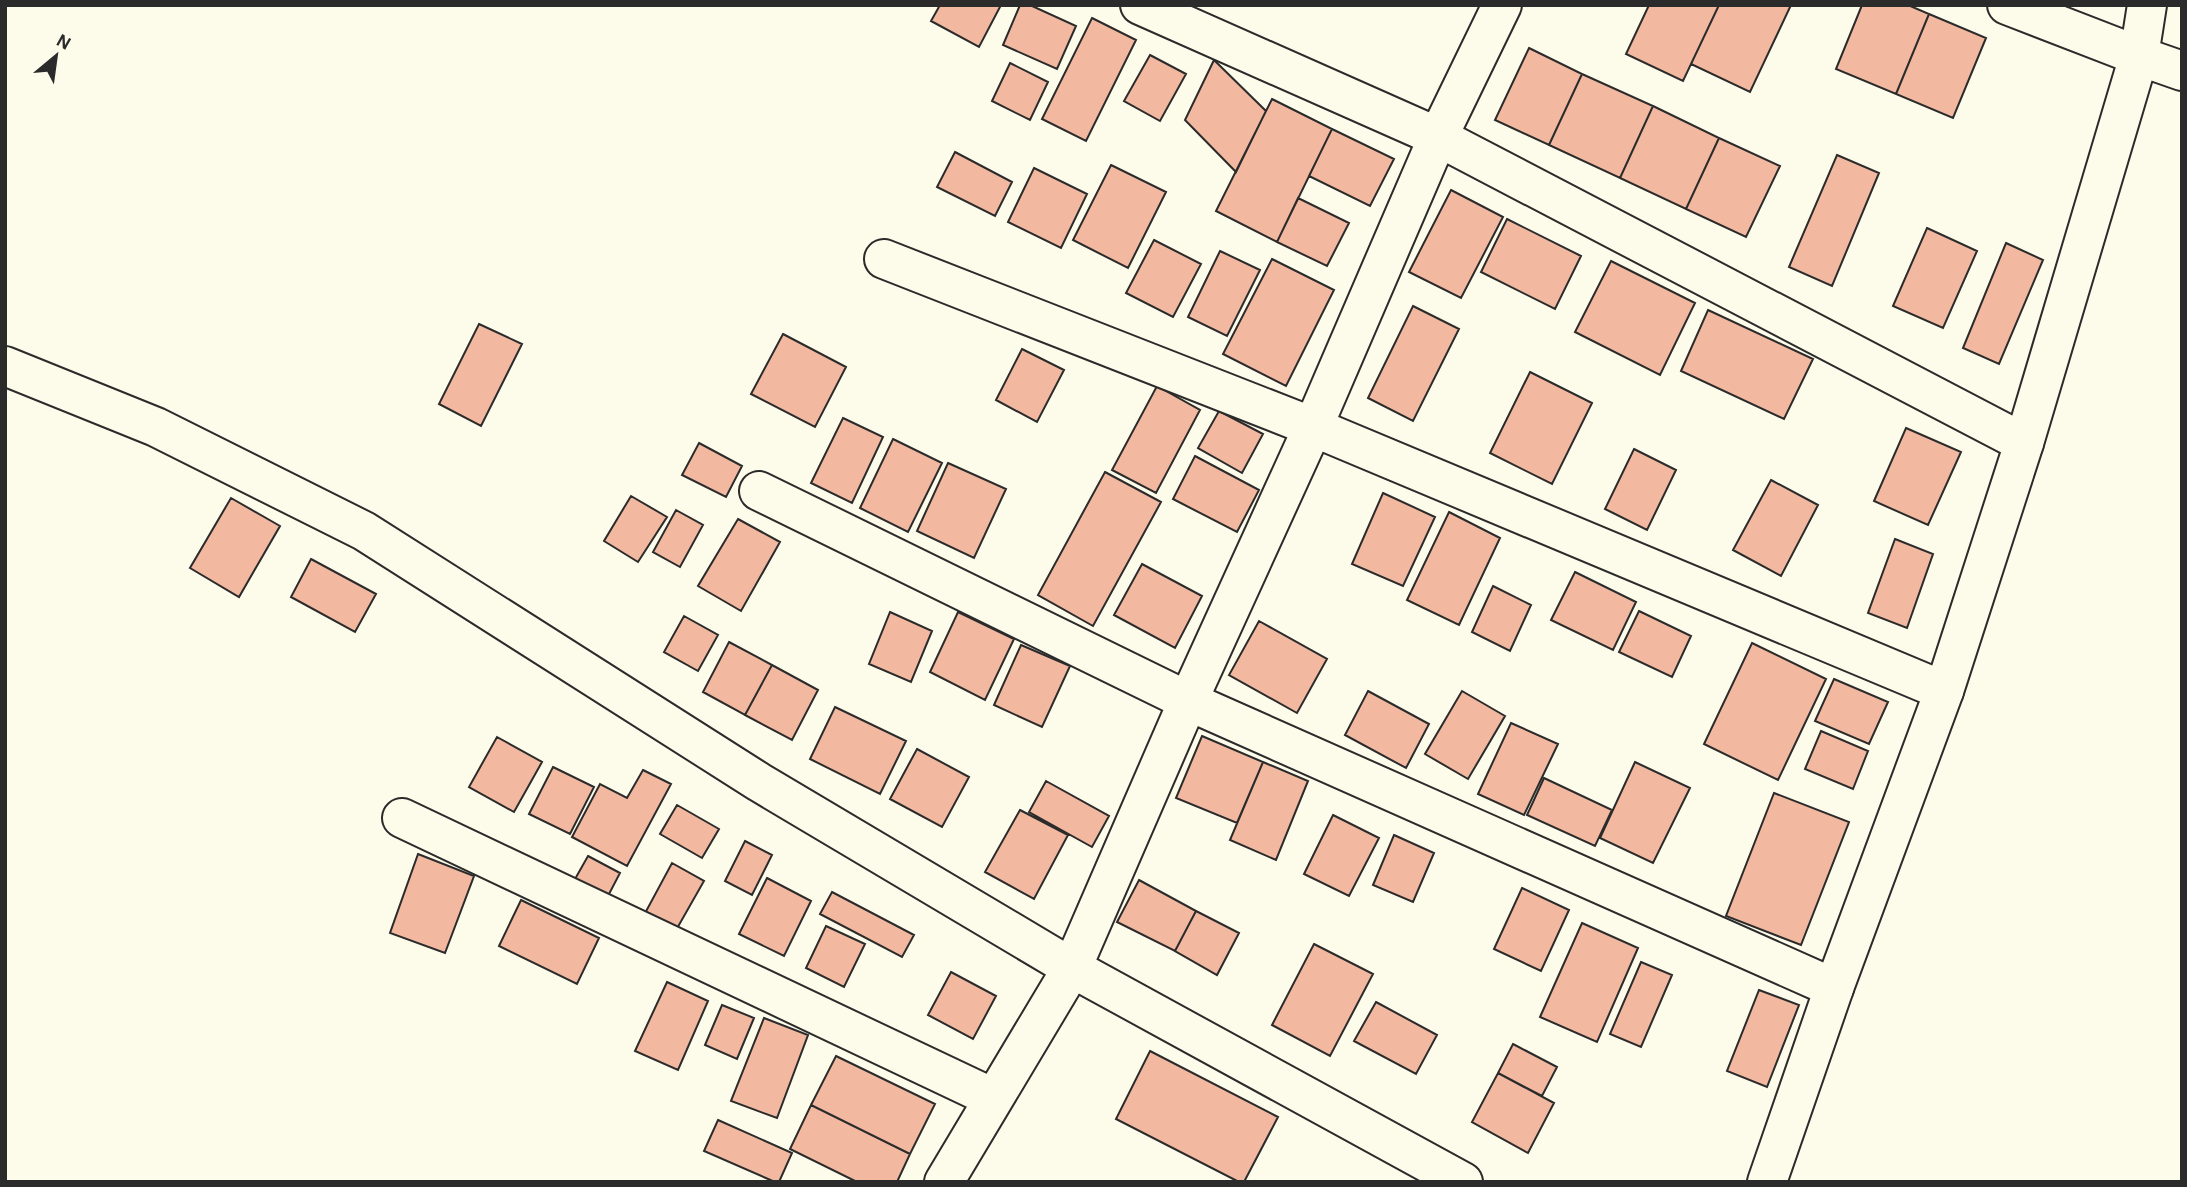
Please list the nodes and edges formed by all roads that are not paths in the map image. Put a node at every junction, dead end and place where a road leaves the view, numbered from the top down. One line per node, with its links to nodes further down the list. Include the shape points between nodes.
1 (1140, 5): 7 (street)
2 (1502, 5): 7 (street)
3 (2007, 5): 5 (street)
4 (2147, 5): 5 (street)
5 (2139, 56): 6 (street); 11 (street)
6 (2182, 71)
7 (1438, 137): 10 (street); 11 (street)
8 (884, 260): 10 (street)
9 (5, 366): 16 (street, via 156,428 364,531 759,782)
10 (1313, 428): 13 (street); 14 (street)
11 (2024, 443): 13 (street)
12 (759, 491): 14 (street)
13 (1944, 691): 17 (street)
14 (1188, 701): 16 (street); 17 (street)
15 (402, 818): 18 (street)
16 (1072, 968): 18 (street); 20 (street)
17 (1834, 988): 21 (street)
18 (993, 1098): 19 (street)
19 (944, 1182)
20 (1463, 1182)
21 (1767, 1182)

